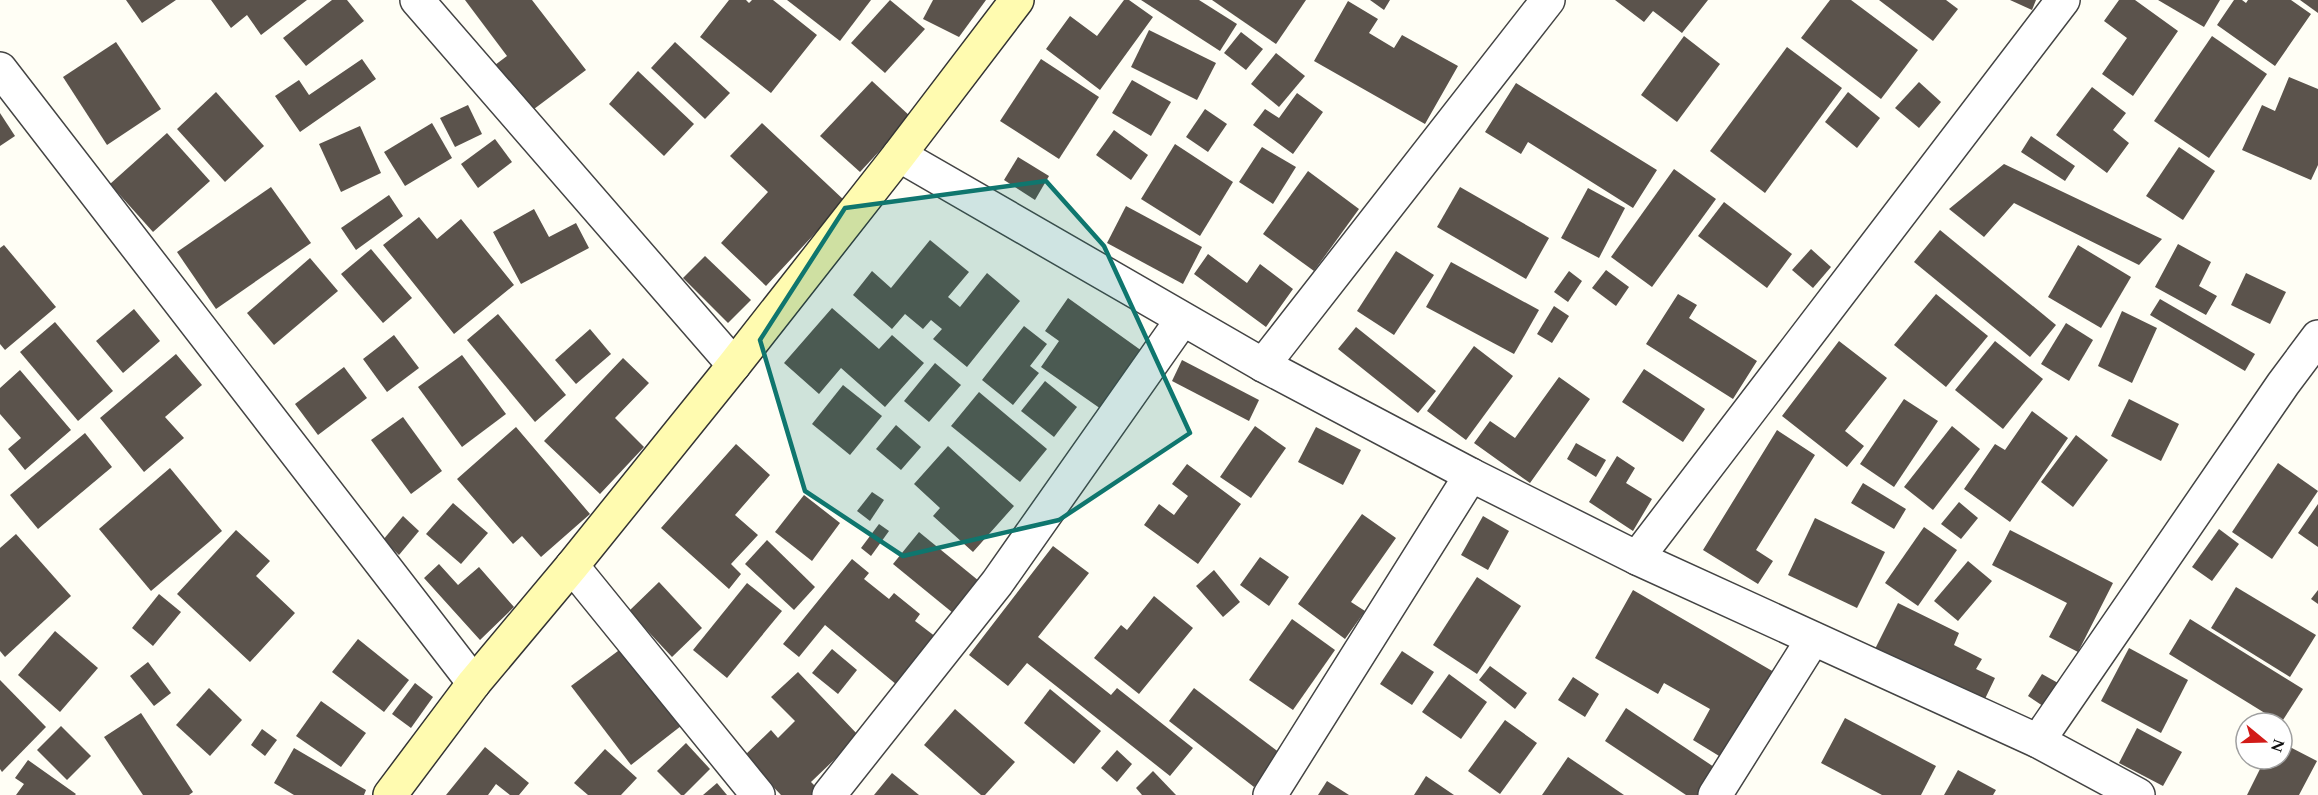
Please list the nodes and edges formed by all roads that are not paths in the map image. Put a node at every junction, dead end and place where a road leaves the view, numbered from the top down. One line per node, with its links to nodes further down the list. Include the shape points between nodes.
1 (1017, 0): 6 (street)
2 (1548, 0): 10 (street)
3 (2063, 0): 12 (street)
4 (420, 1): 9 (street)
5 (0, 69): 15 (street)
6 (899, 154): 7 (street); 9 (street)
7 (1182, 320): 10 (street); 19 (street, via 997,583)
8 (2318, 337): 16 (street)
9 (734, 365): 13 (street)
10 (1263, 365): 11 (street)
11 (1471, 475): 12 (street); 20 (street)
12 (1637, 558): 14 (street)
13 (572, 566): 15 (street); 18 (street)
14 (1812, 639): 16 (street); 21 (street)
15 (474, 682): 17 (street)
16 (2038, 741): 22 (street)
17 (390, 795)
18 (758, 795)
19 (829, 795)
20 (1270, 795)
21 (1715, 795)
22 (2138, 795)

